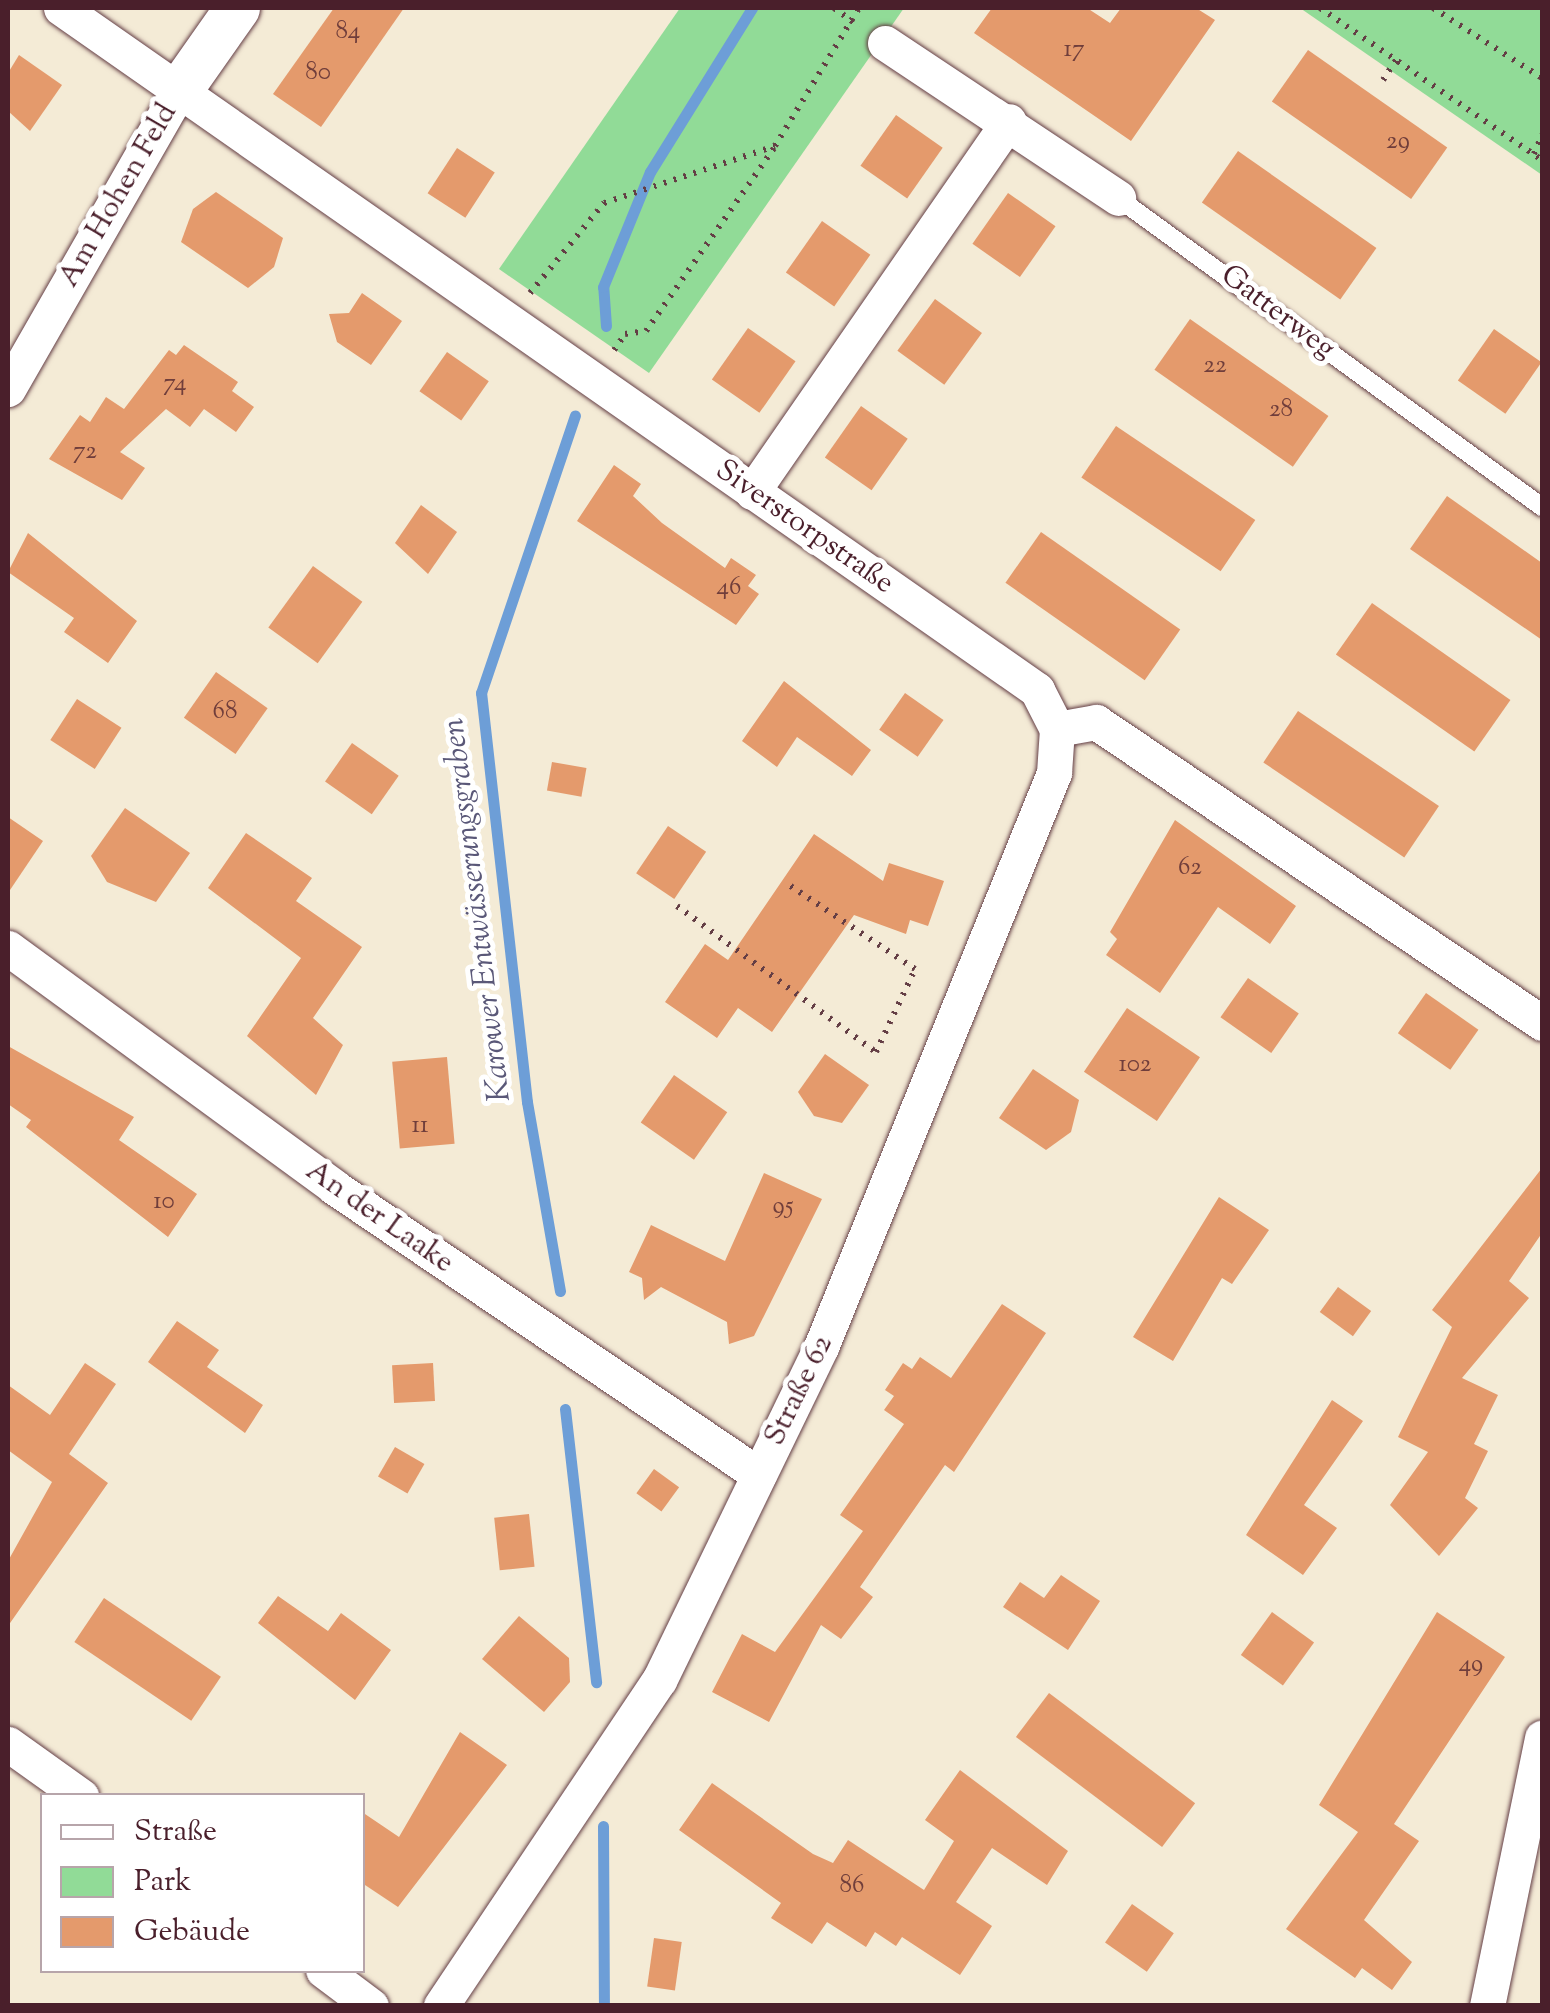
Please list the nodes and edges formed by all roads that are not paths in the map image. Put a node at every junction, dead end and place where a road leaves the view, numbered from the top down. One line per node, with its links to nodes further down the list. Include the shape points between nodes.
1 (61, 8): 4 (street, Siverstorpstraße)
2 (236, 8): 4 (street, Am Hohen Feld)
3 (885, 44): 5 (street, Gatterweg)
4 (180, 89): 7 (street, Am Hohen Feld); 8 (street, Siverstorpstraße)
5 (1009, 121): 6 (street, Gatterweg); 8 (street)
6 (1118, 198): 9 (lane, Gatterweg)
7 (8, 389)
8 (752, 492): 10 (street, Siverstorpstraße, via 1037,690)
9 (1542, 508)
10 (1058, 729): 12 (street, via 1096,722); 13 (street, Straße 62, via 1054,773 927,1104)
11 (8, 948): 13 (street, An der Laake, via 350,1198)
12 (1542, 1024)
13 (759, 1475): 19 (street, Straße 62, via 660,1680)
14 (1542, 1738): 20 (street)
15 (8, 1744): 16 (street)
16 (78, 1793)
17 (328, 1973): 18 (street)
18 (371, 2006)
19 (442, 2006)
20 (1487, 2006)

